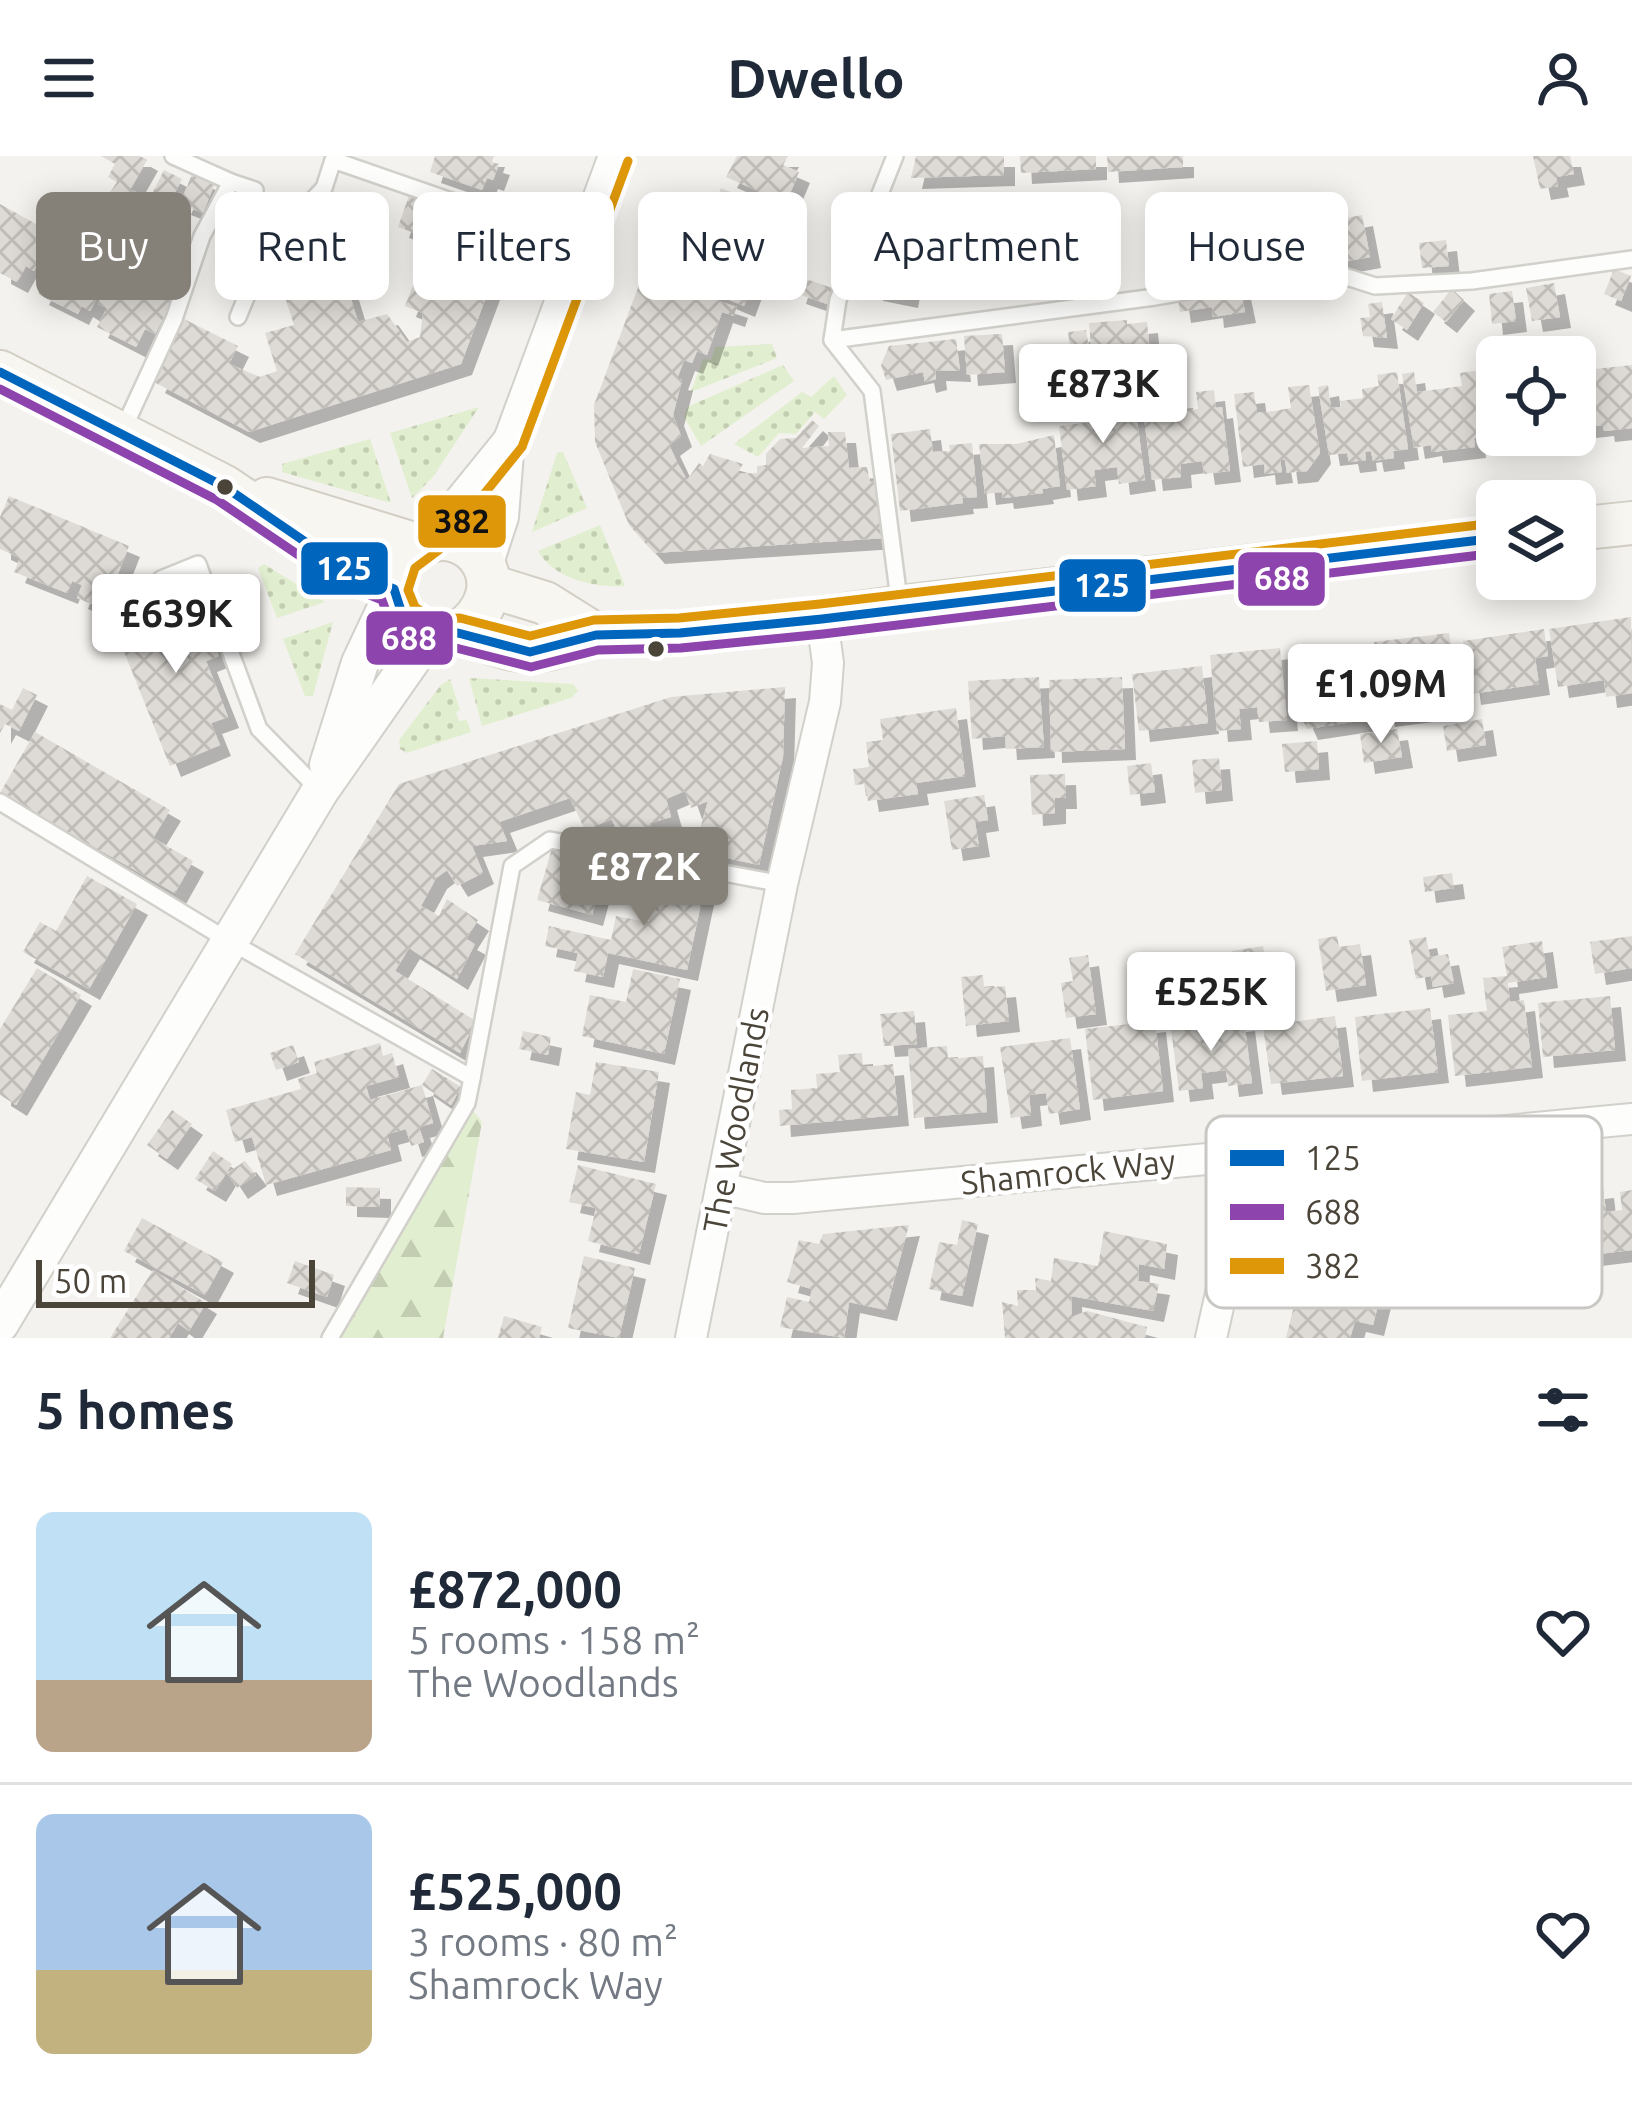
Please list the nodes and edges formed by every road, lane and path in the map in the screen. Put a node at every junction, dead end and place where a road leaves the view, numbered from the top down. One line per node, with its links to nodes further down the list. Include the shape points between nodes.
1 (173, 156): 4 (lane)
2 (614, 156): 7 (street)
3 (895, 156): 11 (lane, via 838,300)
4 (231, 182): 5 (lane); 13 (lane)
5 (255, 190)
6 (425, 192): 10 (lane, via 333,160 323,188 266,249)
7 (601, 192)
8 (1632, 259): 11 (lane, via 1375,286 1319,268)
9 (561, 300): 14 (street)
10 (238, 316)
11 (832, 340): 23 (lane, via 872,391)
12 (0, 372): 13 (main road)
13 (120, 436): 15 (main road)
14 (509, 440): 19 (street); 20 (street)
15 (225, 487): 19 (main road); 22 (main road, via 348,571)
16 (1632, 523): 17 (main road)
17 (1596, 527)
18 (1476, 540): 23 (main road)
19 (422, 543): 20 (main road, via 452,540 472,549); 22 (main road, via 403,558)
20 (488, 578): 25 (main road, via 478,619); 26 (main road)
21 (161, 580): 27 (lane, via 197,564 259,729)
22 (394, 591): 25 (main road, via 403,617); 27 (street, via 360,663)
23 (900, 607): 24 (main road)
24 (822, 619): 26 (main road); 29 (street, The Woodlands, via 825,702)
25 (444, 634): 26 (main road, via 530,652); 27 (street)
26 (596, 635)
27 (320, 791): 30 (street)
28 (0, 802): 30 (lane)
29 (782, 884): 31 (lane, via 550,840 512,866); 35 (street, The Woodlands)
30 (229, 940): 31 (lane); 37 (street)
31 (472, 1078): 38 (lane, via 466,1103)
32 (1632, 1119): 33 (street, Shamrock Way)
33 (1602, 1122)
34 (1206, 1157): 35 (street, Shamrock Way, via 793,1198)
35 (721, 1188): 39 (street, The Woodlands)
36 (1218, 1308): 40 (street)
37 (0, 1324)
38 (330, 1338)
39 (691, 1338)
40 (1211, 1338)

